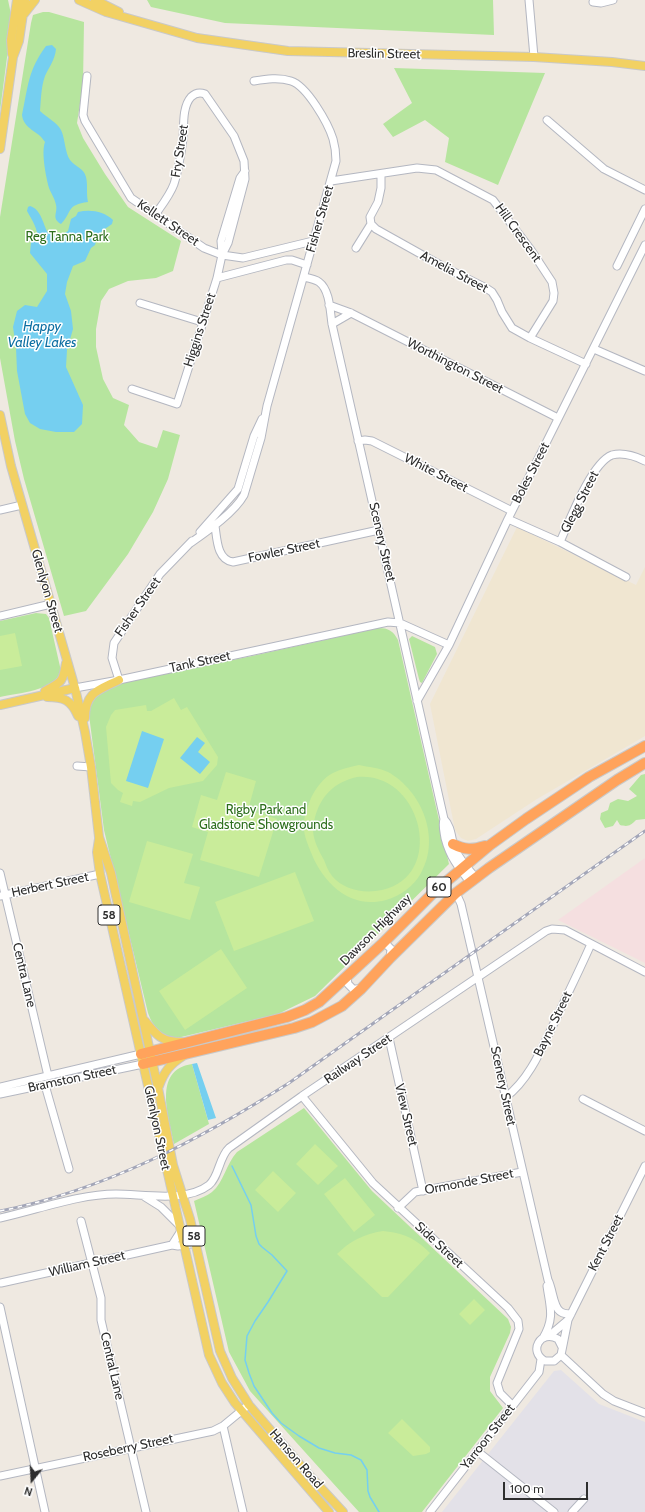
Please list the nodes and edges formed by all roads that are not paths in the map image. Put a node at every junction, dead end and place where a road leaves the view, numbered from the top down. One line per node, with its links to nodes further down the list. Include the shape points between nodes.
1 (14, 0): 10 (main road)
2 (17, 0): 10 (main road)
3 (25, 0): 11 (main road)
4 (35, 0): 11 (main road)
5 (79, 0): 12 (main road, Breslin Street, via 106,12)
6 (95, 0): 12 (main road, Breslin Street)
7 (529, 0): 14 (street)
8 (613, 0): 9 (street)
9 (593, 2)
10 (16, 10): 13 (main road, via 11,40)
11 (22, 17): 13 (main road)
12 (126, 17): 14 (main road, Breslin Street, via 197,38 288,51)
13 (13, 57): 20 (main road)
14 (534, 57): 15 (main road, Breslin Street)
15 (645, 66)
16 (87, 76): 25 (street, Kellett Street, via 83,115 85,121 128,195)
17 (254, 81): 22 (street, Fisher Street, via 292,81 311,99 334,140 336,161)
18 (205, 94): 25 (street, Fry Street, via 192,96 188,101 178,171 171,191); 31 (street, Higgins Street, via 234,136 244,161 245,179 228,243)
19 (547, 120): 23 (street, via 604,169)
20 (0, 149)
21 (381, 174): 22 (street, Hill Crescent); 26 (street, via 380,196 370,217); 41 (street, Hill Crescent, via 417,168 436,170 493,200 531,250 554,287 553,301)
22 (331, 181): 27 (street, Fisher Street)
23 (645, 190)
24 (645, 209): 33 (street)
25 (155, 215): 31 (street, Kellett Street, via 204,248)
26 (371, 224): 29 (street); 41 (street, Amelia Street, via 420,254 492,292 506,322)
27 (313, 241): 31 (street, Kellett Street, via 243,258); 32 (street, Fisher Street)
28 (645, 246): 30 (street, Boles Street)
29 (356, 248)
30 (643, 254): 42 (street, Boles Street)
31 (222, 255): 35 (street, Higgins Street)
32 (307, 265): 34 (street, Fisher Street); 35 (street, via 286,260)
33 (617, 266)
34 (304, 277): 37 (street, Scenery Street, via 315,280 324,287); 46 (street, Fisher Street)
35 (217, 278): 39 (street, Higgins Street)
36 (140, 303): 39 (street)
37 (329, 305): 38 (street, Worthington Street); 40 (street, Scenery Street)
38 (351, 313): 40 (street); 48 (street, Worthington Street)
39 (202, 322): 45 (street, Higgins Street, via 177,404)
40 (332, 324): 49 (street, Scenery Street)
41 (530, 338): 43 (street, Amelia Street)
42 (594, 349): 43 (street, Boles Street); 44 (street)
43 (586, 364): 48 (street, Boles Street)
44 (645, 372)
45 (132, 389)
46 (267, 406): 55 (street, Fisher Street, via 261,438 244,495); 58 (street, Fisher Street, via 254,436 238,489)
47 (0, 416): 51 (main road, Glenlyon Street)
48 (558, 418): 53 (street, Boles Street)
49 (358, 441): 53 (street, White Street, via 372,441); 56 (street, Scenery Street)
50 (645, 461): 57 (street, Glegg Street, via 629,454 622,454 613,455 600,464 588,482)
51 (22, 505): 52 (street); 60 (main road, Glenlyon Street)
52 (0, 510)
53 (512, 511): 54 (street, Boles Street)
54 (508, 519): 57 (street); 63 (street, Boles Street)
55 (215, 526): 56 (street, Fowler Street, via 221,554 226,560 233,562); 58 (street, Fisher Street)
56 (379, 530): 62 (street, Scenery Street)
57 (560, 542): 59 (street)
58 (189, 544): 65 (street, Fisher Street, via 160,574 114,643 112,658)
59 (626, 577)
60 (51, 604): 61 (street); 64 (main road, Glenlyon Street)
61 (0, 616)
62 (400, 623): 63 (street); 65 (street, Tank Street, via 381,623); 68 (street, Scenery Street)
63 (449, 646): 68 (street, Boles Street)
64 (66, 660): 66 (main road, Glenlyon Street); 67 (main road, via 61,682)
65 (119, 680): 66 (street, Tank Street); 70 (main road, via 98,690 86,702)
66 (75, 688): 67 (main road, Tank Street); 70 (main road, Glenlyon Street / 58)
67 (34, 697): 69 (main road, Tank Street); 70 (main road, via 55,697 69,702)
68 (418, 701): 75 (street, Scenery Street)
69 (0, 705)
70 (85, 732): 74 (main road, Glenlyon Street / 58)
71 (645, 746): 78 (highway, Dawson Highway / 60, via 589,777)
72 (645, 763): 82 (highway, 60)
73 (77, 766): 74 (street)
74 (91, 767): 76 (main road, Glenlyon Street / 58)
75 (444, 819): 77 (street, Scenery Street, via 448,823); 79 (street, Scenery Street, via 442,825 450,855)
76 (99, 836): 81 (main road, Glenlyon Street / 58, via 97,852); 92 (main road, Glenlyon Street / 58, via 111,873)
77 (453, 844): 78 (highway, via 471,850); 79 (street, Scenery Street)
78 (490, 845): 79 (highway, Dawson Highway / 60)
79 (462, 867): 82 (street, Scenery Street); 85 (highway, Dawson Highway / 60)
80 (0, 873): 84 (street, Centra Lane)
81 (100, 874): 84 (street, Herbert Street); 96 (main road, Glenlyon Street / 58)
82 (473, 880): 83 (highway, 60)
83 (456, 893): 87 (highway, 60); 90 (street, Scenery Street)
84 (3, 895): 97 (street, Centra Lane)
85 (382, 944): 87 (street, via 391,949); 89 (highway, Dawson Highway / 60)
86 (592, 944): 88 (street); 90 (street, Railway Street, via 564,930 552,929); 103 (street, Bayne Street, via 540,1052 524,1080)
87 (390, 958): 91 (highway, 60)
88 (645, 972)
89 (347, 977): 91 (street, via 348,984 353,989); 94 (highway, Dawson Highway / 60, via 319,1002 305,1010)
90 (479, 977): 93 (street, Railway Street); 103 (street, Scenery Street)
91 (361, 989): 95 (highway, 60, via 342,1006 312,1022)
92 (143, 1019): 94 (main road, 60, via 154,1033 166,1041); 96 (main road, Glenlyon Street / 58)
93 (389, 1038): 102 (street, Railway Street); 110 (street, View Street)
94 (193, 1042): 96 (highway, Dawson Highway / 60)
95 (185, 1054): 96 (highway, 60); 100 (main road, via 171,1063)
96 (147, 1058): 97 (street, Bramston Street); 98 (street, Bramston Street); 100 (main road, Glenlyon Street / 58); 113 (main road, Glenlyon Street / 58)
97 (48, 1076): 99 (street, Bramston Street)
98 (45, 1085): 101 (street, Bramston Street); 107 (street)
99 (0, 1087)
100 (158, 1088): 111 (main road, Glenlyon Street / 58, via 173,1165)
101 (0, 1094)
102 (302, 1096): 111 (street, Railway Street, via 225,1152 210,1184); 114 (street, Side Street, via 373,1183)
103 (506, 1097): 108 (street, Scenery Street)
104 (583, 1099): 105 (street)
105 (645, 1131)
106 (645, 1166): 109 (street, Kent Street)
107 (69, 1169)
108 (522, 1172): 110 (street, Ormonde Street); 122 (street, Scenery Street)
109 (642, 1180): 125 (street, Kent Street)
110 (423, 1191): 114 (street, Ormonde Street, via 415,1192)
111 (183, 1194): 113 (street, Railway Street); 118 (main road, Glenlyon Street / 58)
112 (139, 1195): 113 (street, Railway Street); 115 (street, Railway Street, via 93,1196); 117 (street, via 156,1203)
113 (172, 1196): 117 (main road, Glenlyon Street / 58)
114 (398, 1208): 131 (street, Side Street, via 508,1308 518,1321 519,1329 497,1383 500,1393)
115 (0, 1218)
116 (80, 1221): 121 (street, Central Lane)
117 (180, 1229): 119 (street); 120 (main road, Glenlyon Street / 58)
118 (196, 1243): 120 (street, William Street); 130 (main road, Glenlyon Street / 58, via 220,1351 232,1378)
119 (172, 1245): 120 (street, William Street); 121 (street, William Street)
120 (184, 1245): 132 (main road, Glenlyon Street / 58, via 209,1355 226,1390)
121 (92, 1264): 123 (street, William Street); 135 (street, Central Lane, via 101,1298 101,1320)
122 (548, 1280): 125 (street, Scenery Street, via 556,1308); 126 (street, Scenery Street, via 551,1315)
123 (0, 1284)
124 (0, 1306): 137 (street)
125 (569, 1317): 126 (street, Kent Street); 127 (street, Kent Street)
126 (546, 1337): 127 (street, via 558,1339); 129 (street, via 537,1345 536,1350)
127 (562, 1347): 128 (street)
128 (561, 1355): 129 (street, via 550,1362); 133 (street, via 603,1394)
129 (541, 1359): 131 (street, Yarroon Street, via 539,1372)
130 (249, 1405): 132 (street, Roseberry Street); 144 (main road, Hanson Road / 58)
131 (512, 1406): 136 (street, Yarroon Street)
132 (242, 1411): 134 (street, Roseberry Street); 143 (main road, Hanson Road / 58)
133 (645, 1413)
134 (223, 1426): 135 (street, Roseberry Street, via 213,1431); 142 (street)
135 (131, 1448): 137 (street, Roseberry Street); 141 (street, Central Lane)
136 (477, 1451): 145 (street, Yarroon Street); 146 (street)
137 (35, 1468): 138 (street, Roseberry Street); 140 (street)
138 (0, 1476)
139 (584, 1499): 147 (street)
140 (45, 1512)
141 (146, 1512)
142 (243, 1512)
143 (329, 1512)
144 (343, 1512)
145 (430, 1512)
146 (554, 1512)
147 (572, 1512)

